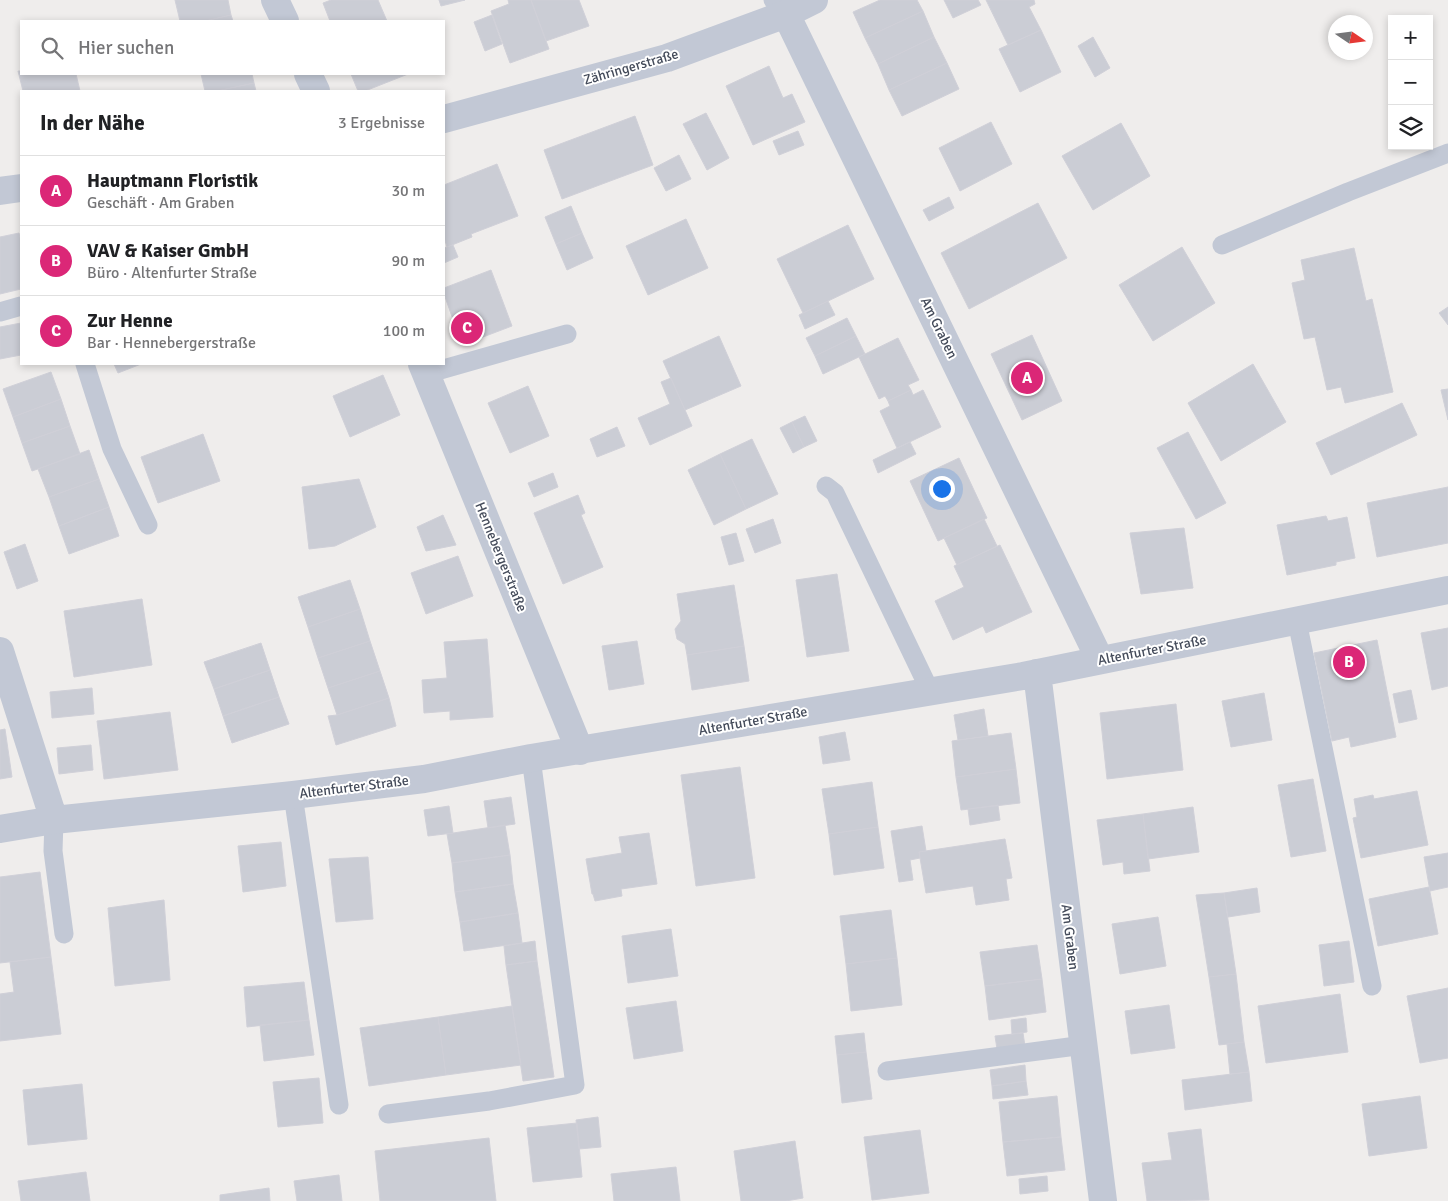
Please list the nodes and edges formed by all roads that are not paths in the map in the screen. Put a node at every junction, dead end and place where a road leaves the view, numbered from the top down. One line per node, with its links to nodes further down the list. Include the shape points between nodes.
1 (276, 0): 4 (street)
2 (814, 0): 3 (street, Zähringerstraße)
3 (780, 7): 7 (street, Zähringerstraße, via 667,58); 24 (street, Am Graben)
4 (285, 20)
5 (308, 75): 6 (street)
6 (316, 90)
7 (445, 119)
8 (1448, 153): 11 (lane)
9 (20, 188): 10 (street)
10 (0, 191)
11 (1222, 245)
12 (20, 306): 13 (lane)
13 (0, 312)
14 (567, 334): 15 (lane)
15 (445, 364)
16 (85, 365): 20 (lane, via 112,449)
17 (440, 365): 18 (lane)
18 (424, 369): 27 (street, Hennebergerstraße)
19 (826, 486): 26 (lane, via 835,493)
20 (148, 525)
21 (1448, 590): 22 (street, Altenfurter Straße)
22 (1297, 621): 24 (street, Altenfurter Straße); 33 (lane)
23 (0, 651): 30 (street)
24 (1100, 660): 25 (street, Altenfurter Straße)
25 (1037, 674): 26 (street, Altenfurter Straße); 34 (street, Am Graben)
26 (930, 691): 27 (street, Altenfurter Straße)
27 (580, 751): 28 (street, Altenfurter Straße)
28 (531, 758): 29 (street, Altenfurter Straße, via 424,779); 37 (lane, via 575,1085 490,1101)
29 (293, 795): 30 (street, Altenfurter Straße); 36 (lane)
30 (54, 820): 31 (street, Altenfurter Straße); 32 (lane, via 53,851)
31 (0, 829)
32 (64, 934)
33 (1372, 986)
34 (1084, 1045): 35 (lane); 38 (street, Am Graben)
35 (887, 1071)
36 (339, 1105)
37 (388, 1114)
38 (1103, 1201)

